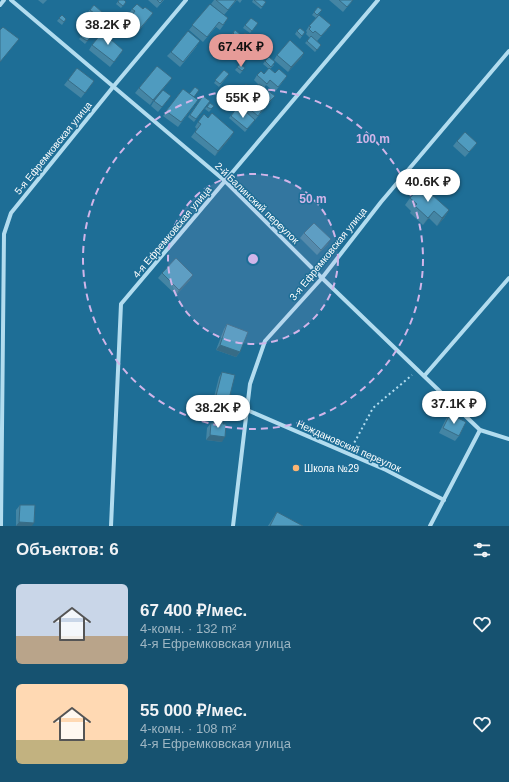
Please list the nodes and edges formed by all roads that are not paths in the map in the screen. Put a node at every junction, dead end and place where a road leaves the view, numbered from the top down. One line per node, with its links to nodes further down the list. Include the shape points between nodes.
1 (4, 0): 5 (street)
2 (11, 0): 7 (street, 2-й Балинский переулок)
3 (186, 0): 7 (street, 5-я Ефремковская улица)
4 (378, 0): 8 (street, 4-я Ефремковская улица)
5 (0, 5)
6 (509, 51): 9 (street, 3-я Ефремковская улица, via 381,202)
7 (113, 87): 8 (street, 2-й Балинский переулок); 16 (street, 5-я Ефремковская улица, via 11,213 4,234)
8 (225, 181): 9 (street, 2-й Балинский переулок); 17 (street, 4-я Ефремковская улица, via 122,304)
9 (322, 278): 11 (street, 2-й Балинский переулок); 12 (street, 3-я Ефремковская улица, via 265,341 250,384)
10 (509, 278): 11 (street)
11 (424, 375): 13 (street, 2-й Балинский переулок)
12 (247, 410): 15 (street, Неждановский переулок, via 386,470); 18 (street, 3-я Ефремковская улица)
13 (480, 430): 14 (street); 15 (street)
14 (509, 439)
15 (444, 500): 19 (street)
16 (1, 526)
17 (111, 526)
18 (233, 526)
19 (430, 526)

